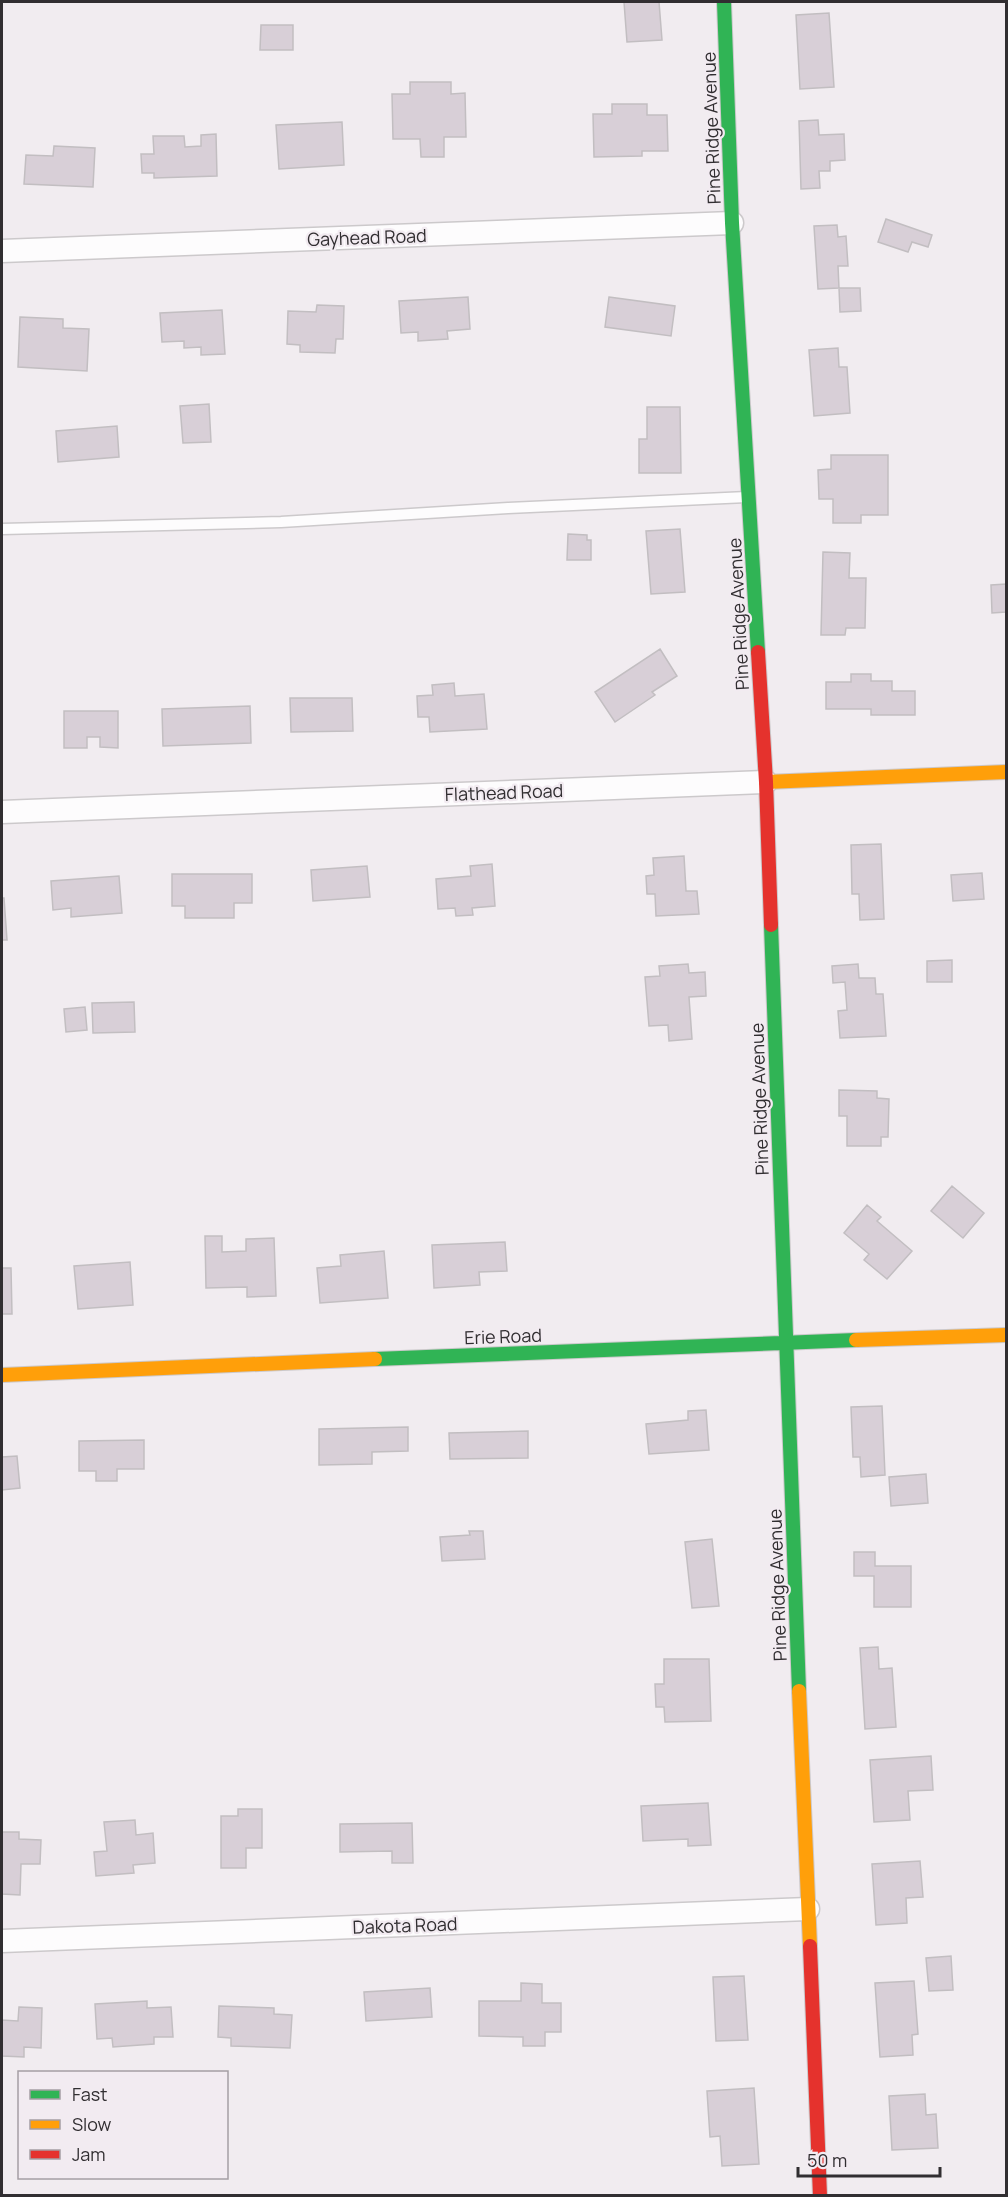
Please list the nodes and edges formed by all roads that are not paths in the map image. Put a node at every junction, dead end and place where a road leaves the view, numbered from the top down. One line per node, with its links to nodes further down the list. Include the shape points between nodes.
1 (724, 2): 2 (street, Pine Ridge Avenue)
2 (732, 223): 3 (street, Gayhead Road); 4 (street, Pine Ridge Avenue)
3 (2, 251)
4 (749, 497): 5 (lane, via 281,522); 7 (street, Pine Ridge Avenue)
5 (2, 529)
6 (1006, 772): 7 (street, Flathead Road)
7 (766, 782): 8 (street, Flathead Road); 10 (street, Pine Ridge Avenue)
8 (2, 812)
9 (1006, 1335): 10 (street, Erie Road)
10 (785, 1342): 11 (street, Erie Road); 12 (street, Pine Ridge Avenue)
11 (2, 1375)
12 (808, 1910): 13 (street, Dakota Road); 14 (street, Pine Ridge Avenue)
13 (2, 1941)
14 (820, 2196)

